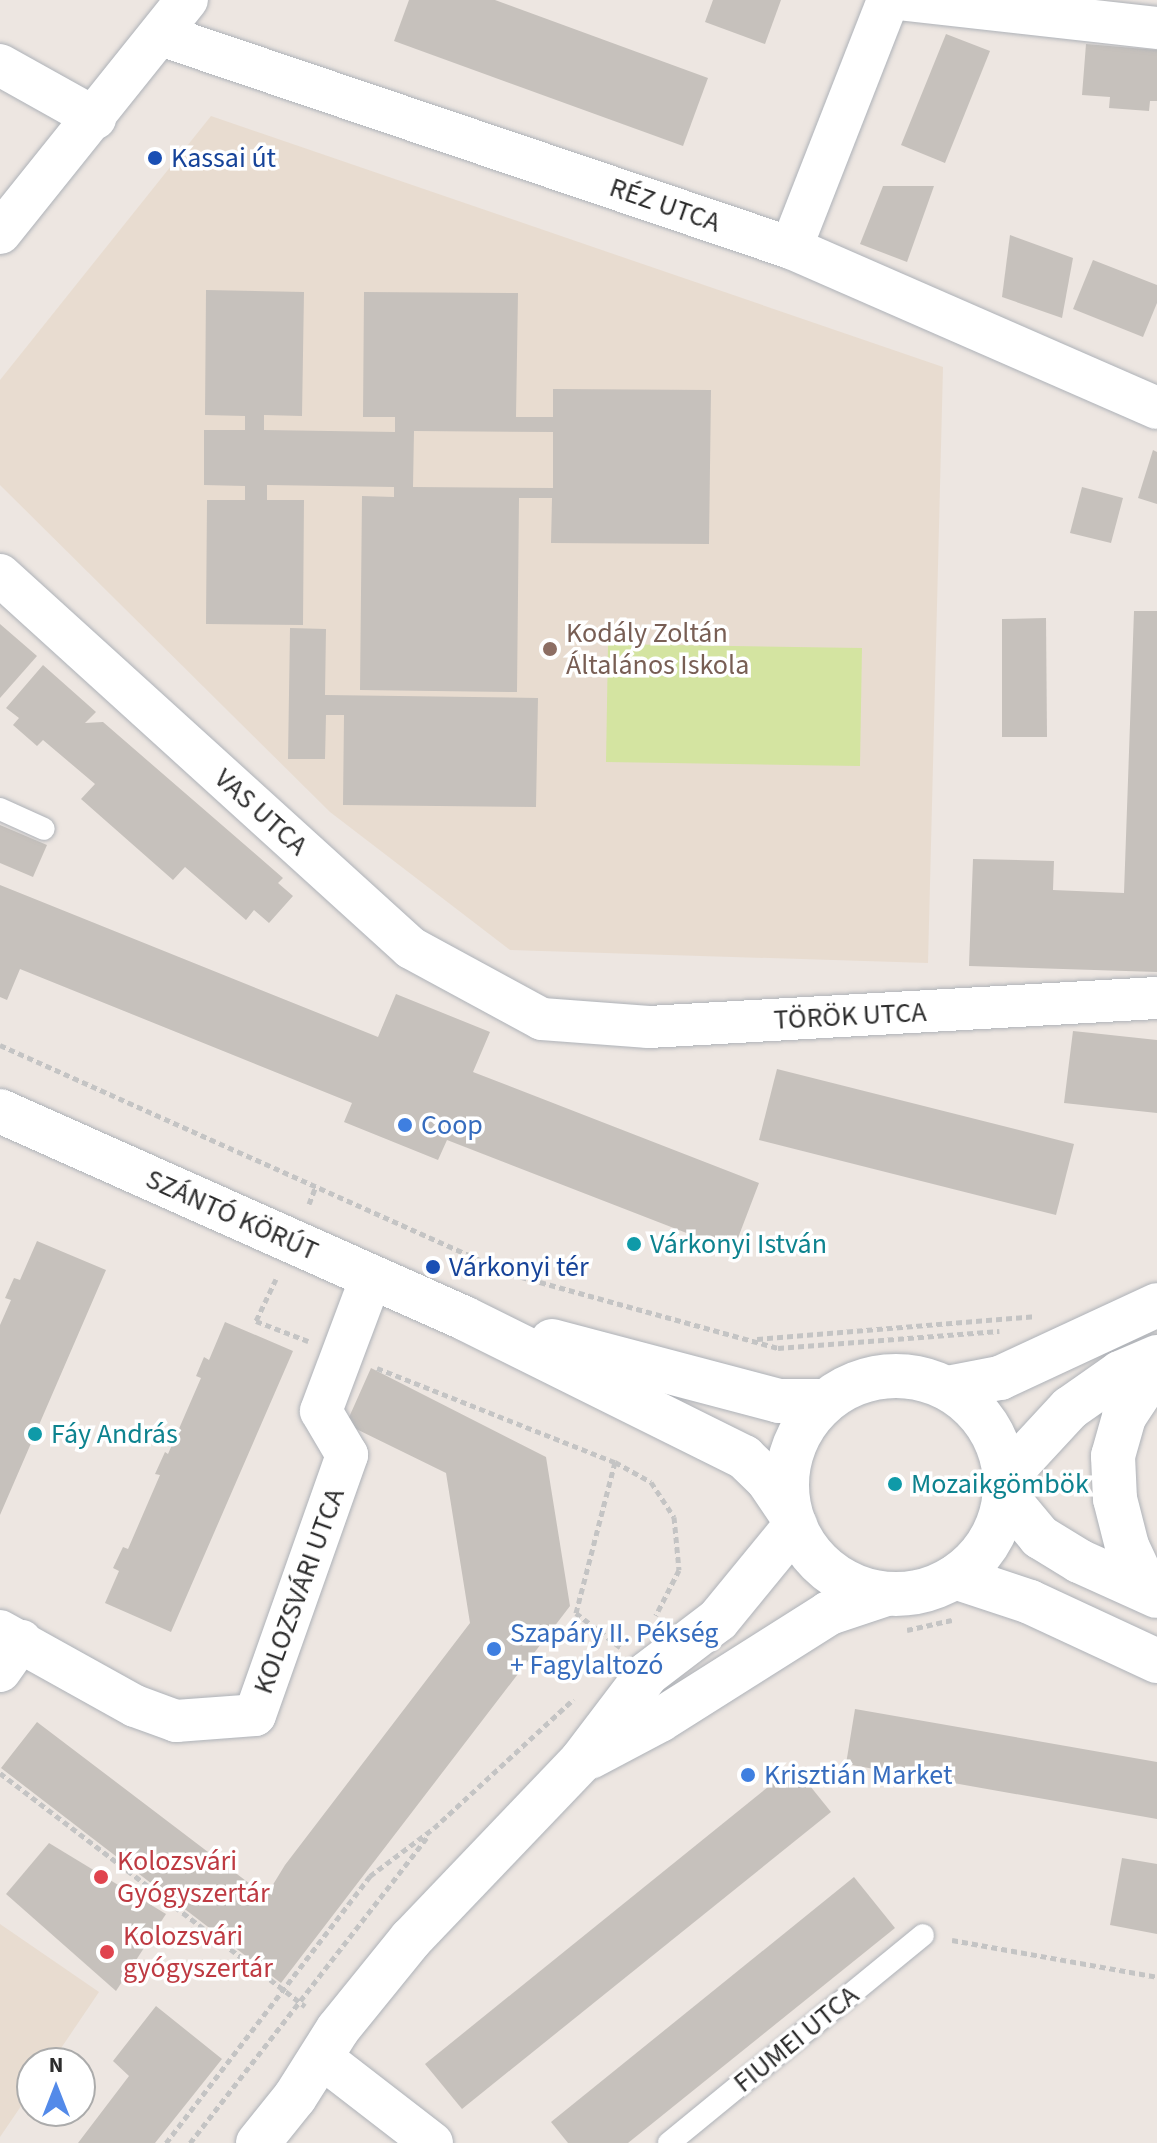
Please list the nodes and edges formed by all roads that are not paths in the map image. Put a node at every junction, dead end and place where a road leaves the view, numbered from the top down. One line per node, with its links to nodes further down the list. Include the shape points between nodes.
1 (187, 0): 5 (street)
2 (888, 0): 9 (street)
3 (907, 0): 4 (street)
4 (1157, 28)
5 (161, 35): 7 (street); 9 (street, RÉZ UTCA)
6 (0, 65): 7 (street)
7 (95, 118): 8 (street)
8 (0, 233)
9 (791, 248): 10 (street, RÉZ UTCA)
10 (1157, 408)
11 (0, 575): 15 (street, VAS UTCA, via 411,948)
12 (0, 809): 13 (lane)
13 (44, 829)
14 (1157, 998): 15 (street, TÖRÖK UTCA, via 649,1027)
15 (542, 1019)
16 (0, 1111): 17 (street, SZÁNTÓ KÖRÚT)
17 (371, 1278): 19 (street, SZÁNTÓ KÖRÚT); 29 (street, KOLOZSVÁRI UTCA, via 321,1411 347,1455 255,1715 176,1721)
18 (1157, 1305): 22 (street, via 1000,1378)
19 (464, 1318): 23 (street, SZÁNTÓ KÖRÚT, via 779,1401); 25 (street, SZÁNTÓ KÖRÚT, via 744,1457 767,1479)
20 (1157, 1357): 24 (street, via 1120,1373 1070,1408)
21 (1157, 1367): 26 (street, via 1124,1417 1113,1456 1124,1535)
22 (947, 1388): 23 (street, via 912,1377 876,1378); 24 (street, via 977,1410 997,1441)
23 (822, 1401): 25 (street, via 795,1442 787,1477)
24 (1006, 1486): 26 (street, via 1040,1537); 27 (street, via 997,1527)
25 (793, 1519): 28 (street, via 816,1560); 31 (street, via 718,1620 637,1663)
26 (1152, 1594)
27 (960, 1597): 28 (street, via 922,1591); 30 (street, via 1019,1597)
28 (895, 1612): 31 (street, via 829,1613 660,1720)
29 (7, 1648)
30 (1157, 1661)
31 (581, 1761): 33 (street, via 411,1939)
32 (923, 1935): 36 (lane, FIUMEI UTCA)
33 (330, 2044): 34 (street); 35 (street)
34 (258, 2143)
35 (432, 2143)
36 (669, 2143)

